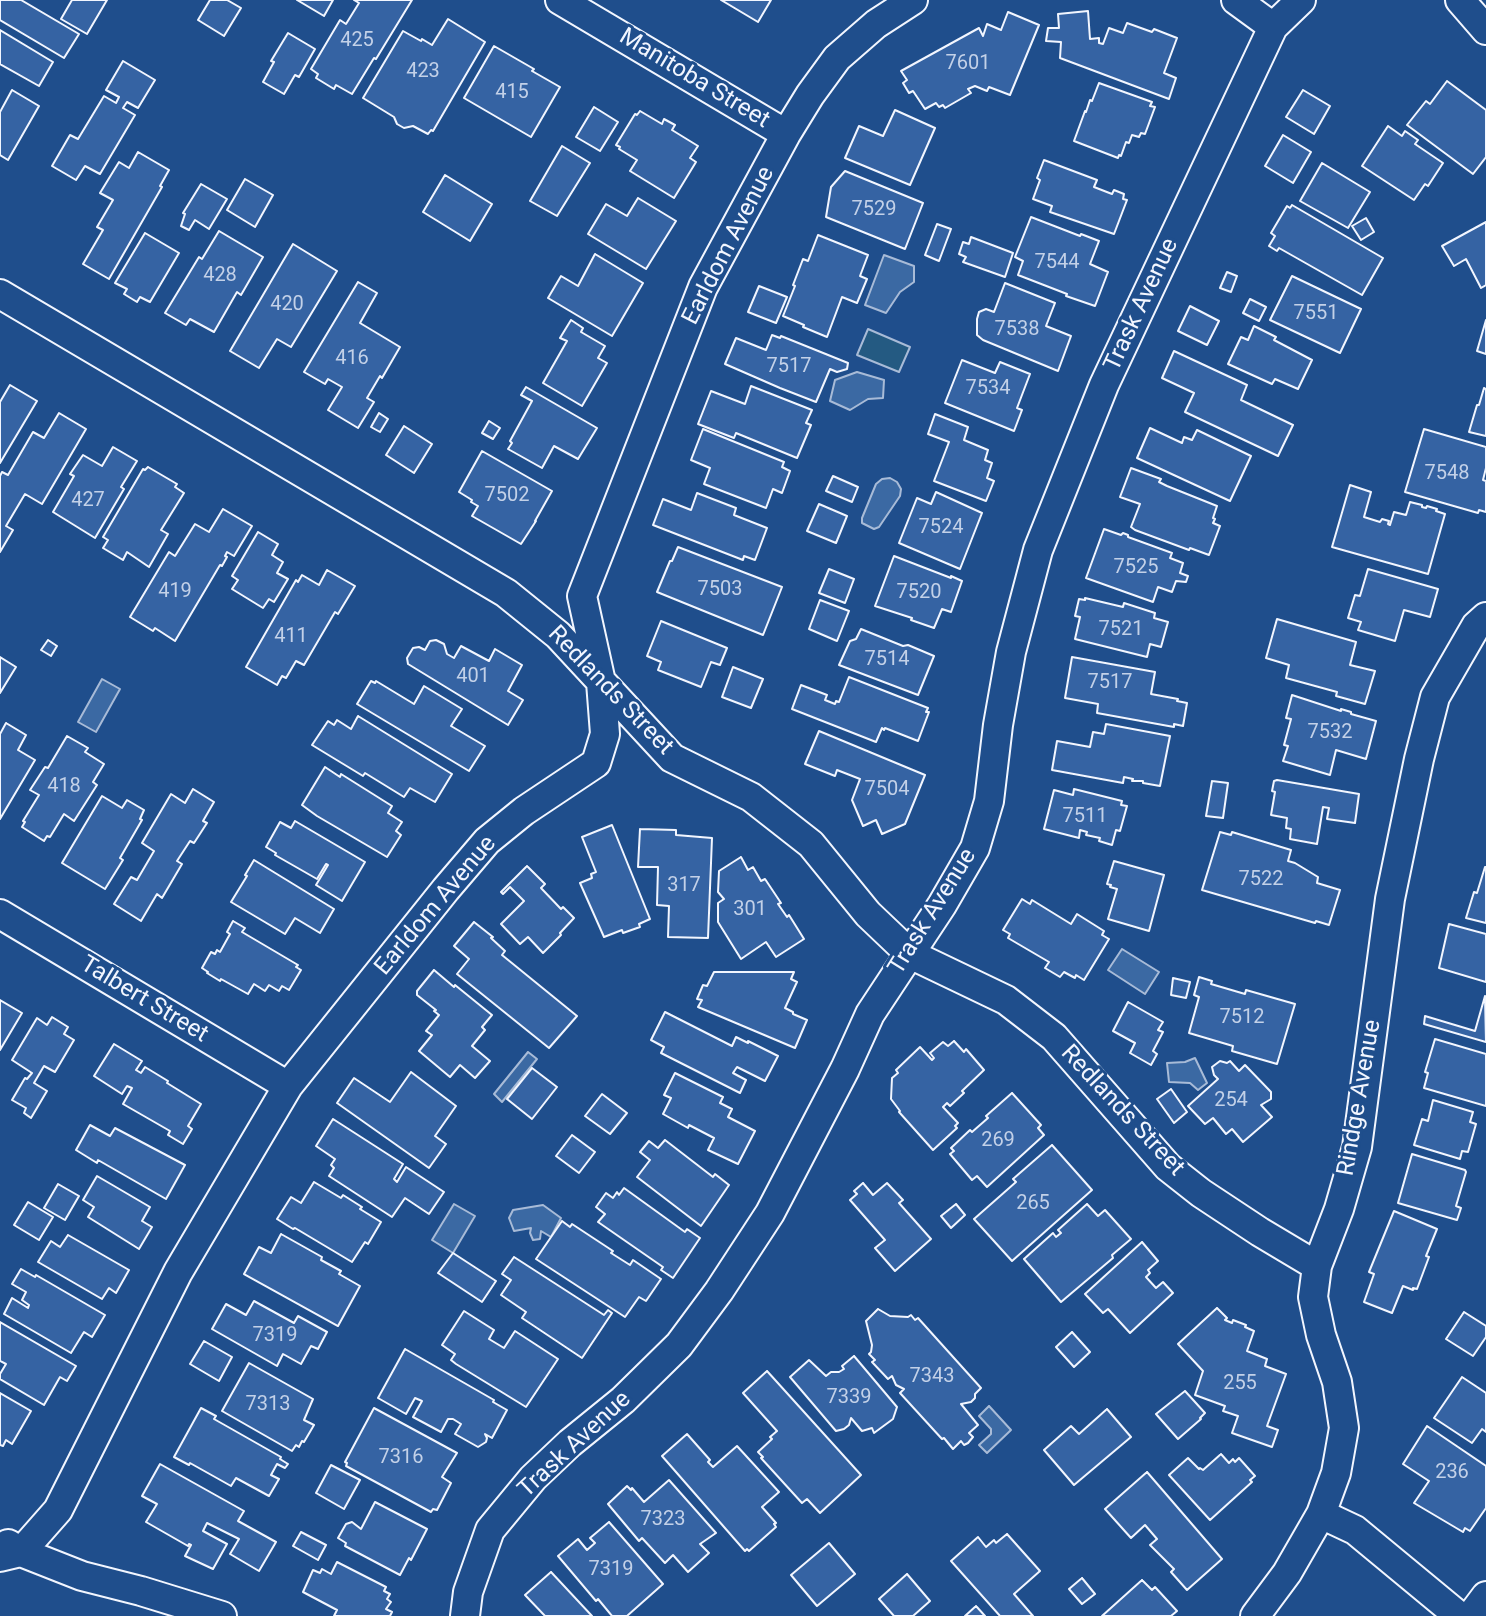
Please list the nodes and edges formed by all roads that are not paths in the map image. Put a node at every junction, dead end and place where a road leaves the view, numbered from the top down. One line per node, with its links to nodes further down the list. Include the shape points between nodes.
1 (560, 0): 8 (street, Manitoba Street)
2 (913, 0): 8 (street, Earldom Avenue, via 837,58)
3 (1236, 0): 6 (street)
4 (1301, 0): 6 (street)
5 (1460, 0): 7 (street)
6 (1273, 27): 13 (street, Trask Avenue, via 1104,385 1038,550 1011,652 989,801 975,848)
7 (1486, 30)
8 (786, 134): 11 (street, Earldom Avenue, via 703,287 582,596)
9 (0, 294): 11 (street, Redlands Street, via 506,593 558,635)
10 (1486, 617): 15 (street, Rindge Avenue, via 1435,697 1390,899 1357,1147)
11 (601, 682): 13 (street, Redlands Street, via 672,758 751,797 811,844 868,914); 14 (street, Earldom Avenue, via 605,734 596,763 487,841)
12 (0, 914): 14 (street, Talbert Street)
13 (910, 954): 15 (street, Redlands Street, via 1006,1000 1054,1037 1168,1167); 20 (street, Trask Avenue, via 870,1014 770,1213 719,1291 679,1345 533,1478 490,1530)
14 (288, 1086): 17 (street, Earldom Avenue, via 178,1272 58,1510)
15 (1317, 1266): 16 (street, Rindge Avenue, via 1313,1297 1344,1428)
16 (1321, 1514): 21 (street, Rindge Avenue); 22 (street, via 1355,1530)
17 (7, 1550): 19 (street)
18 (1486, 1596): 23 (street)
19 (222, 1616)
20 (465, 1616)
21 (1255, 1616)
22 (1459, 1616)
23 (1471, 1616)

